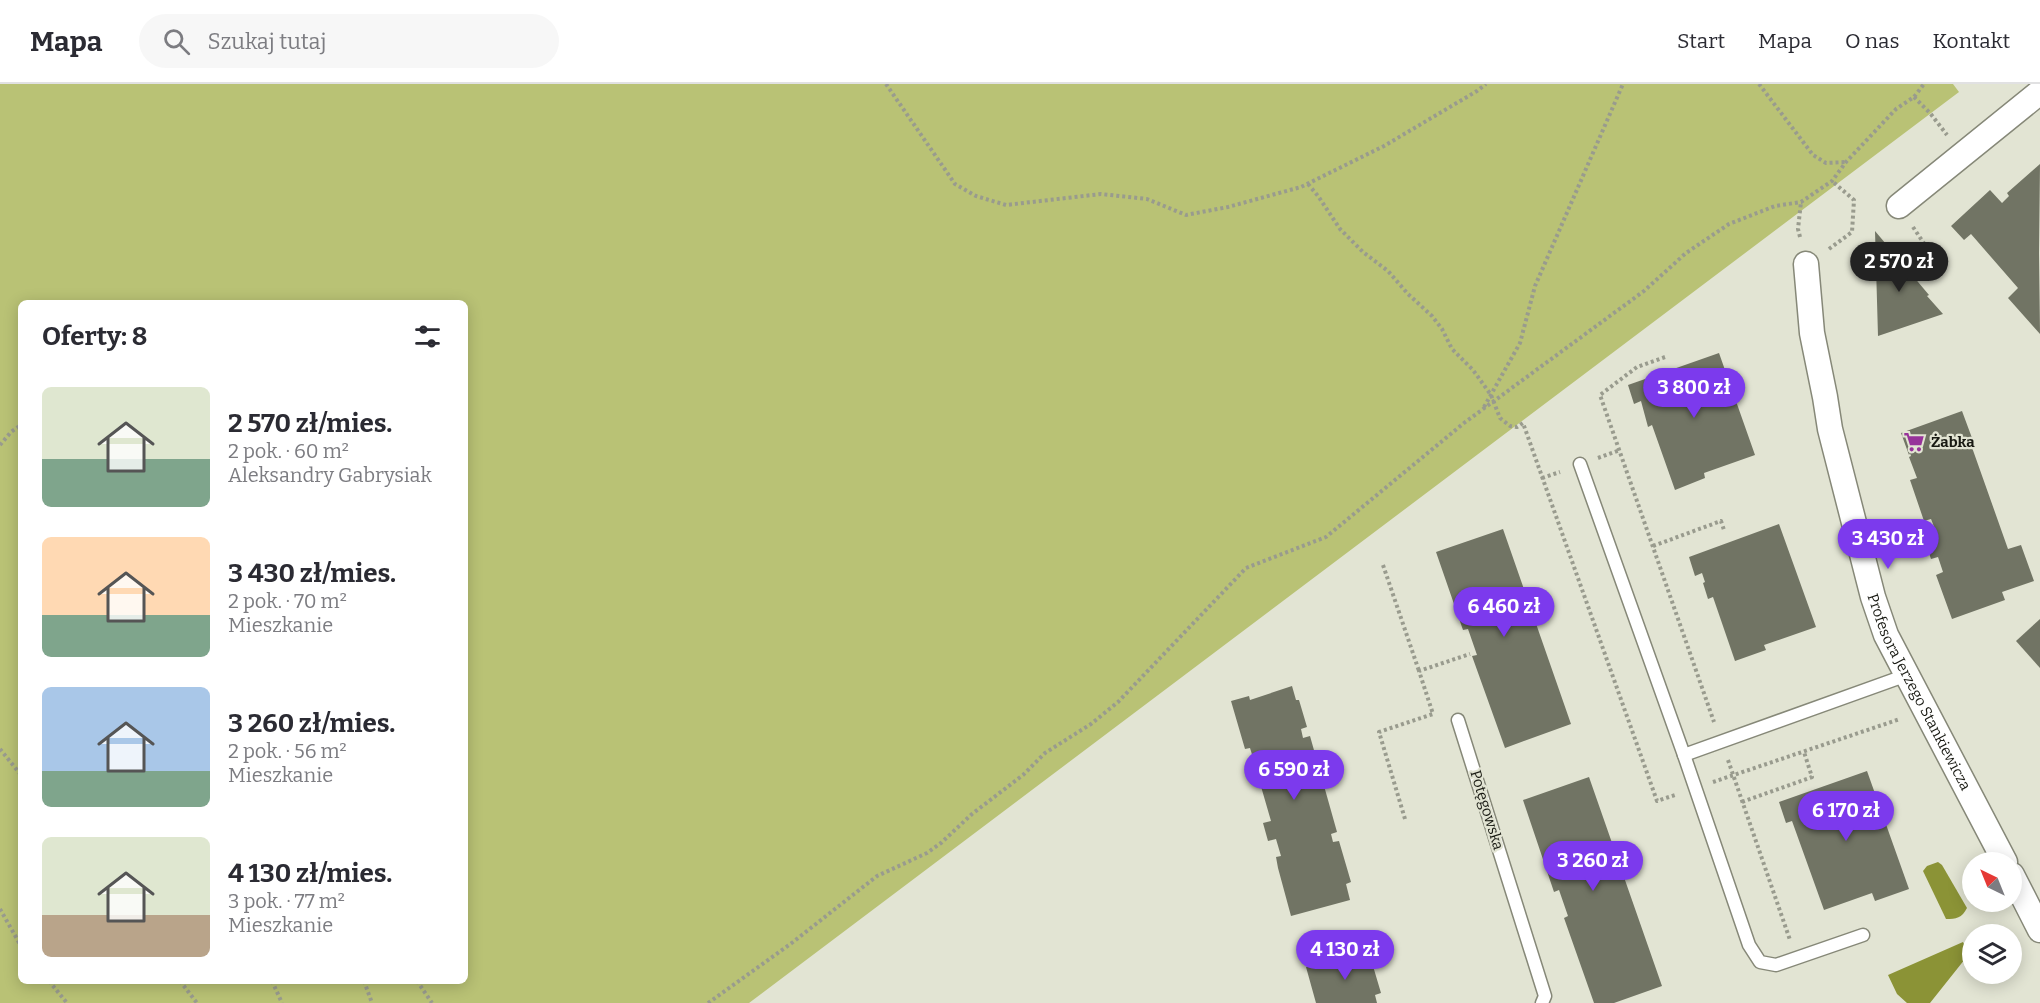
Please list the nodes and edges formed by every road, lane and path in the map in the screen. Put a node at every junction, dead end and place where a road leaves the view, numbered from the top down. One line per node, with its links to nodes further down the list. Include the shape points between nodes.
1 (886, 84): 11 (path, via 955,184 976,196 1006,205 1101,194 1147,199 1186,215)
2 (1486, 84): 11 (path, via 1384,146)
3 (1623, 84): 17 (path, via 1535,286 1520,343)
4 (1759, 84): 9 (path, via 1813,155 1826,163)
5 (1924, 84): 7 (path)
6 (2040, 93): 13 (street)
7 (1914, 97): 8 (path); 9 (path, via 1896,109)
8 (1938, 123)
9 (1846, 162): 10 (path)
10 (1832, 181): 12 (path); 14 (path, via 1854,200 1852,232)
11 (1308, 184): 17 (path, via 1340,229 1432,316 1452,349)
12 (1801, 202): 14 (path, via 1798,229); 18 (path, via 1775,206 1729,224)
13 (1899, 206): 15 (path, via 1931,254)
14 (1806, 264): 29 (street, Profesora Jerzego Stankiewicza, via 1812,333 1830,429 1873,597 1886,635)
15 (1921, 264)
16 (1665, 357): 25 (path, via 1637,367 1600,395)
17 (1491, 395): 18 (path); 19 (path)
18 (1494, 402): 19 (path); 23 (path, via 1500,418 1510,426 1523,423)
19 (1482, 411): 55 (path, via 1326,537 1246,567 1118,702 1045,753 941,843 877,876)
20 (18, 427): 21 (path)
21 (0, 445)
22 (1580, 465): 34 (lane)
23 (1541, 474)
24 (1724, 530): 25 (path, via 1720,521)
25 (1653, 546): 31 (path)
26 (1383, 566): 28 (path)
27 (1470, 654): 28 (path)
28 (1419, 671): 37 (path, via 1433,714 1379,732)
29 (1907, 675): 31 (lane); 38 (street, Profesora Jerzego Stankiewicza)
30 (1458, 720): 56 (lane, Potęgowska, via 1545,996)
31 (1721, 741): 34 (lane); 36 (path)
32 (0, 749): 35 (path)
33 (1804, 752): 36 (path, via 1812,777)
34 (1684, 755): 44 (lane, via 1749,945 1760,962 1776,965)
35 (18, 772)
36 (1742, 802): 44 (path)
37 (1405, 819)
38 (2000, 852)
39 (2022, 895): 41 (street)
40 (0, 909): 43 (path)
41 (2040, 930)
42 (1863, 935): 44 (lane)
43 (18, 941)
44 (1796, 958)
45 (51, 984): 50 (path)
46 (182, 984): 51 (path)
47 (273, 984): 52 (path)
48 (365, 984): 53 (path)
49 (419, 984): 54 (path)
50 (67, 1003)
51 (197, 1003)
52 (282, 1003)
53 (372, 1003)
54 (432, 1003)
55 (708, 1003)
56 (1542, 1003)

